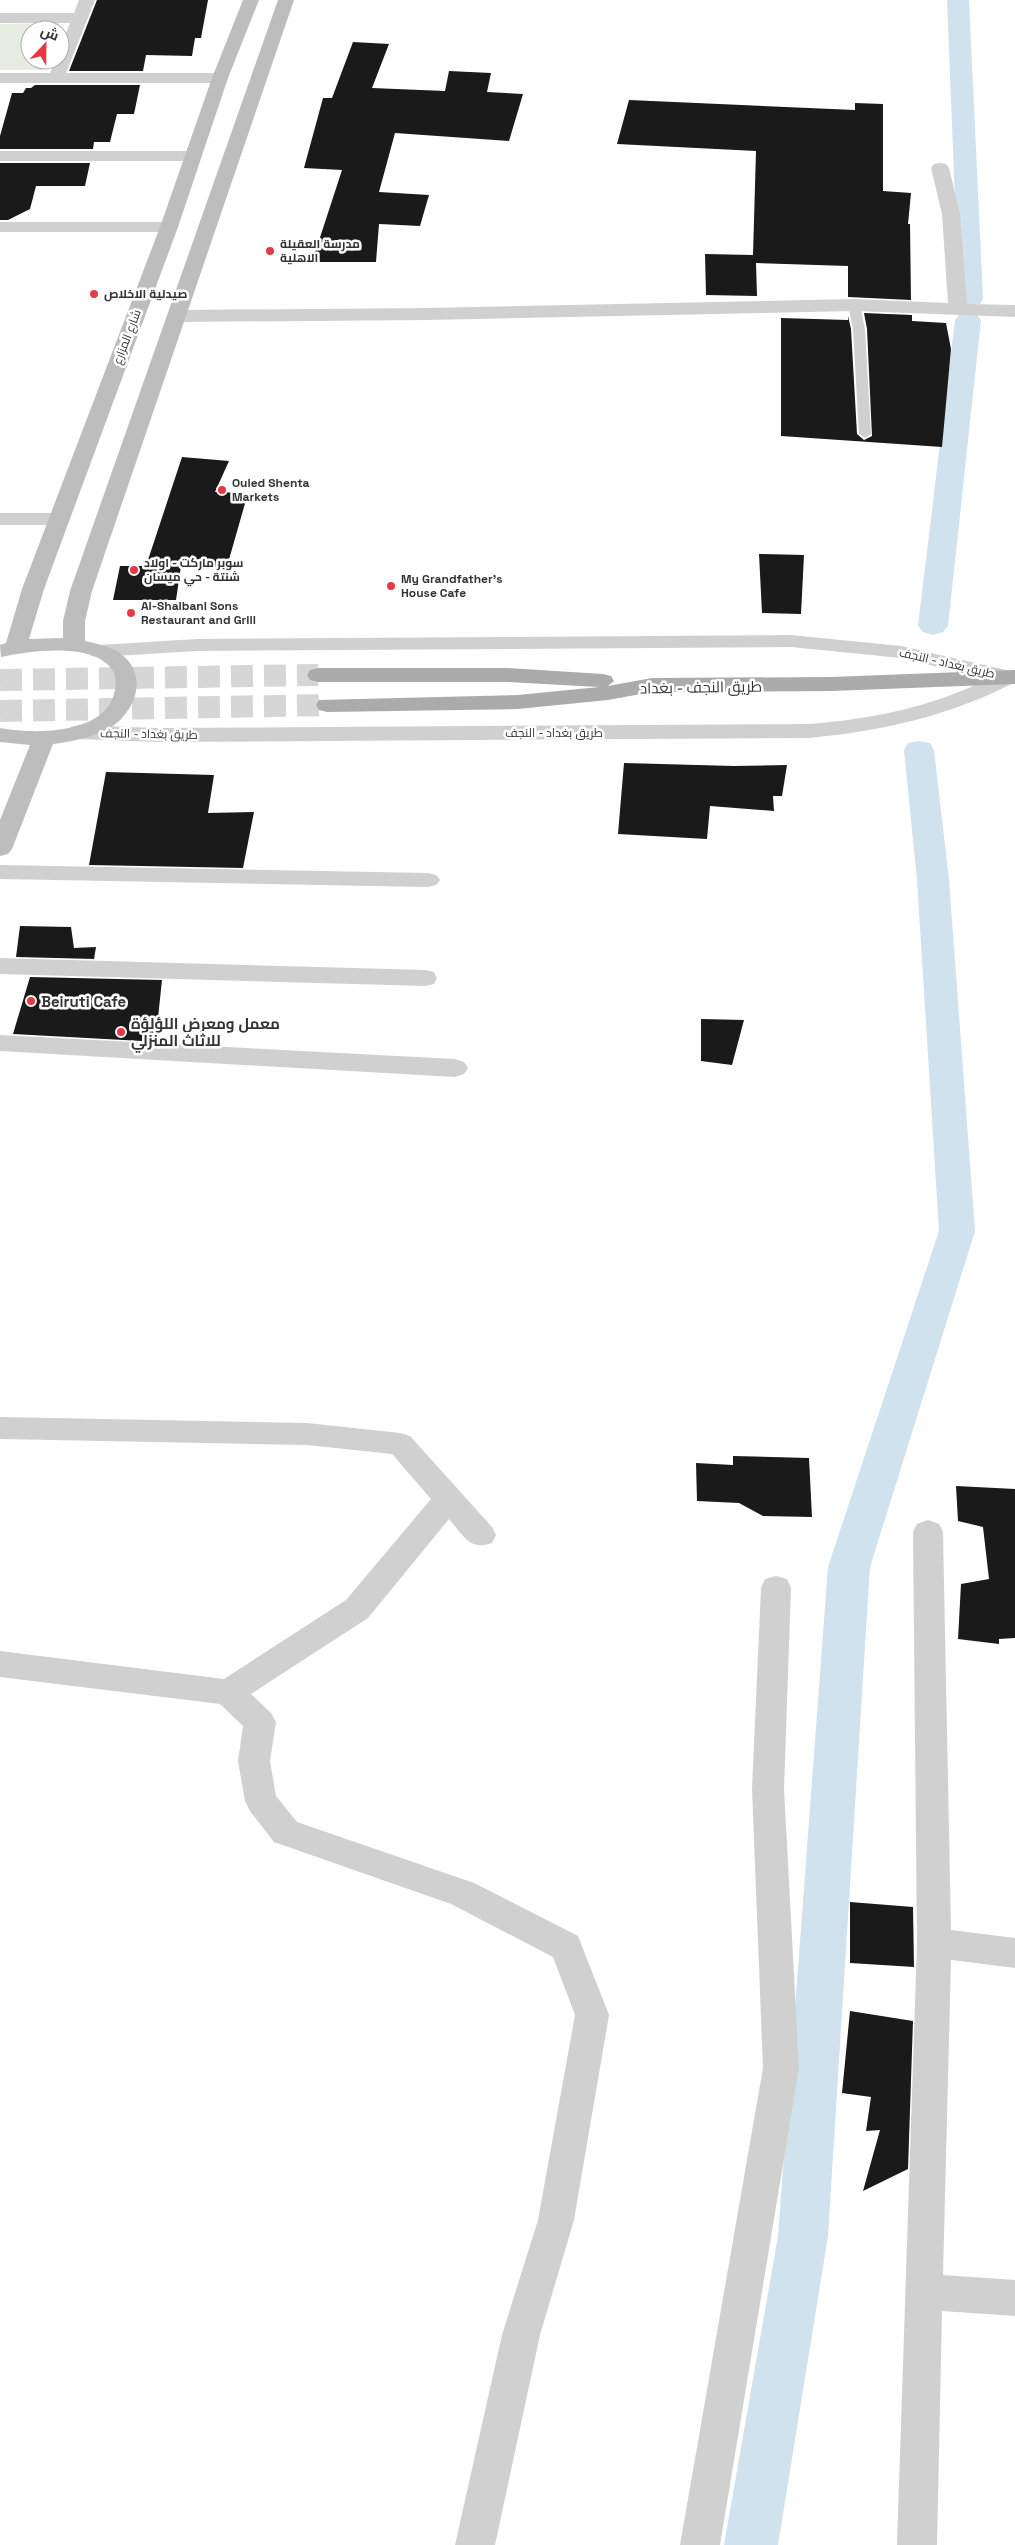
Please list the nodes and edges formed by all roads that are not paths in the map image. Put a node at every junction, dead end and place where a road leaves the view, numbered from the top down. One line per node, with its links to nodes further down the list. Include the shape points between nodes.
1 (87, 0): 5 (street)
2 (251, 0): 8 (street, شارع المزارع)
3 (286, 0): 9 (street, شارع المزارع)
4 (0, 18): 5 (street)
5 (80, 18): 7 (street)
6 (0, 78): 7 (street)
7 (56, 78): 8 (street)
8 (220, 78): 9 (street, شارع المزارع)
9 (232, 100): 10 (street, شارع المزارع); 10 (street, شارع المزارع)
10 (224, 122): 12 (street, شارع المزارع); 19 (street, شارع المزارع)
11 (0, 156): 12 (street)
12 (193, 156): 15 (street, شارع المزارع)
13 (940, 168): 17 (street, via 952,214)
14 (0, 227): 15 (street)
15 (169, 227): 22 (street, شارع المزارع)
16 (854, 305): 17 (street); 19 (street); 20 (lane, via 859,329)
17 (958, 308): 18 (street)
18 (1015, 311)
19 (177, 316): 23 (street, شارع المزارع, via 82,591 74,621)
20 (864, 434)
21 (0, 519): 22 (street)
22 (59, 519): 24 (street, شارع المزارع)
23 (74, 644): 24 (street, via 45,642); 25 (street)
24 (6, 649)
25 (99, 651): 27 (street, طريق بغداد - النجف, via 197,645 791,641 901,652); 30 (street, via 123,671 127,686 125,697 108,717)
26 (318, 675): 28 (main road, via 506,675)
27 (1011, 677): 28 (main road, طريق النجف - بغداد, via 831,684); 30 (street, طريق بغداد - النجف, via 967,698 919,714 856,727 808,731 157,736)
28 (652, 685): 29 (main road, طريق النجف - بغداد, via 518,702)
29 (327, 705)
30 (79, 732): 32 (street)
31 (0, 735): 32 (street)
32 (44, 739): 33 (street)
33 (0, 850)
34 (0, 872): 35 (street)
35 (428, 880)
36 (0, 966): 37 (street)
37 (425, 978)
38 (0, 1043): 39 (street)
39 (455, 1068)
40 (0, 1428): 41 (street, via 308,1434 400,1444)
41 (449, 1499): 43 (street); 46 (street, via 357,1609)
42 (928, 1532): 47 (street)
43 (481, 1535)
44 (776, 1588): 52 (street, via 768,1789 781,2068)
45 (0, 1664): 46 (street)
46 (228, 1692): 51 (street, via 260,1722 254,1761 261,1801 286,1832 462,1893 566,1948 592,2015 556,2220 521,2335)
47 (934, 1944): 48 (street); 49 (street)
48 (1015, 1953)
49 (924, 2292): 50 (street); 53 (street)
50 (1015, 2298)
51 (475, 2545)
52 (700, 2545)
53 (917, 2545)

